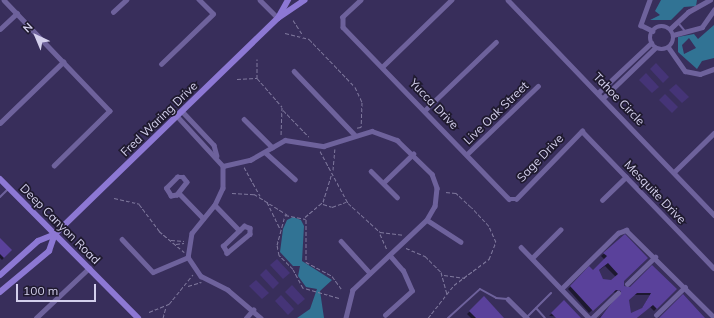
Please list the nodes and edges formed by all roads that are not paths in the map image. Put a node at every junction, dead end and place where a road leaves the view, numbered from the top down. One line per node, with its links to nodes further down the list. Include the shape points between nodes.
1 (4, 0): 14 (street)
2 (126, 0): 13 (street)
3 (199, 0): 27 (street, via 213,14)
4 (260, 0): 15 (street)
5 (288, 0): 15 (main road, Fred Waring Drive)
6 (305, 0): 15 (main road, Fred Waring Drive)
7 (361, 0): 28 (street, Yucca Drive, via 340,22)
8 (451, 0): 28 (street)
9 (508, 0): 32 (street, Tahoe Circle)
10 (650, 0): 20 (street, via 641,25)
11 (710, 0): 16 (street, via 688,12)
12 (714, 10): 19 (street, via 702,27)
13 (113, 12)
14 (16, 13): 17 (street); 26 (street)
15 (278, 18): 35 (main road, Fred Waring Drive)
16 (679, 24): 18 (street); 19 (lane)
17 (0, 29)
18 (670, 29): 20 (street, via 661,27); 21 (street)
19 (684, 30): 21 (street)
20 (653, 31): 23 (street)
21 (673, 35): 25 (street)
22 (496, 42): 34 (street)
23 (651, 42): 24 (street); 32 (street)
24 (656, 48): 25 (street); 33 (street)
25 (669, 48): 29 (street, via 685,71 700,74)
26 (63, 62): 37 (street); 48 (street, via 110,111)
27 (161, 64)
28 (383, 66): 34 (street, Yucca Drive)
29 (714, 69)
30 (294, 71): 40 (street)
31 (538, 86): 46 (street, Live Oak Street)
32 (598, 93): 33 (street, Tahoe Circle)
33 (604, 98): 51 (street, Tahoe Circle)
34 (426, 110): 46 (street, Yucca Drive)
35 (181, 114): 41 (street); 42 (street); 68 (main road, Fred Waring Drive)
36 (244, 119): 43 (street)
37 (0, 123)
38 (582, 131): 52 (street, Mesquite Drive); 60 (street, Sage Drive)
39 (714, 133): 51 (street)
40 (355, 135): 43 (street, via 336,144 324,146 292,139); 45 (street, via 380,132 397,140)
41 (208, 139): 42 (street); 47 (street)
42 (203, 143): 47 (street)
43 (272, 147): 44 (street)
44 (266, 153): 49 (street); 53 (street)
45 (413, 154): 55 (street); 65 (street, via 432,174 437,188 435,206)
46 (467, 154): 60 (street, Yucca Drive)
47 (217, 156): 49 (street)
48 (54, 166)
49 (223, 166): 62 (street, via 224,188)
50 (371, 171): 55 (street)
51 (675, 171): 63 (street, Tahoe Circle)
52 (626, 177): 61 (street); 78 (street, Mesquite Drive)
53 (295, 179)
54 (0, 180): 56 (main road, Deep Canyon Road)
55 (383, 183): 59 (street)
56 (8, 188): 58 (lane); 68 (main road, Deep Canyon Road)
57 (179, 193): 57 (street, via 187,182 182,177 177,177 165,190 170,196); 64 (street)
58 (0, 196)
59 (396, 197)
60 (512, 200)
61 (602, 200)
62 (215, 205): 64 (street); 66 (street)
63 (714, 215)
64 (203, 218): 74 (street, via 192,233)
65 (427, 220): 71 (street); 73 (street)
66 (239, 230): 66 (street, via 247,226 252,231 227,253 223,246)
67 (560, 230): 76 (street)
68 (55, 234): 77 (main road, Deep Canyon Road); 80 (main road, Fred Waring Drive, via 38,241); 84 (main road, Fred Waring Drive, via 49,251)
69 (122, 239): 74 (street, via 153,272)
70 (341, 241): 79 (street)
71 (461, 242)
72 (521, 247): 76 (street)
73 (390, 256): 79 (street); 90 (street, via 403,270 412,291)
74 (188, 257): 89 (street, via 202,276 228,290)
75 (655, 257): 81 (street); 82 (street); 83 (street, via 631,232 623,230)
76 (532, 258): 83 (street)
77 (88, 268): 92 (street); 93 (main road, Deep Canyon Road)
78 (714, 268)
79 (370, 273): 96 (street, via 349,296)
80 (0, 275)
81 (627, 284)
82 (685, 287): 91 (street); 101 (street)
83 (562, 289): 100 (street)
84 (0, 292)
85 (551, 293): 88 (lane)
86 (618, 293): 100 (street)
87 (508, 299): 97 (lane, via 496,298 480,289); 98 (street)
88 (536, 308): 98 (lane); 99 (lane)
89 (253, 310): 94 (street); 95 (street)
90 (385, 315)
91 (656, 315)
92 (36, 318)
93 (138, 318)
94 (246, 318)
95 (260, 318)
96 (346, 318)
97 (448, 318)
98 (527, 318)
99 (545, 318)
100 (591, 318)
101 (714, 318)

